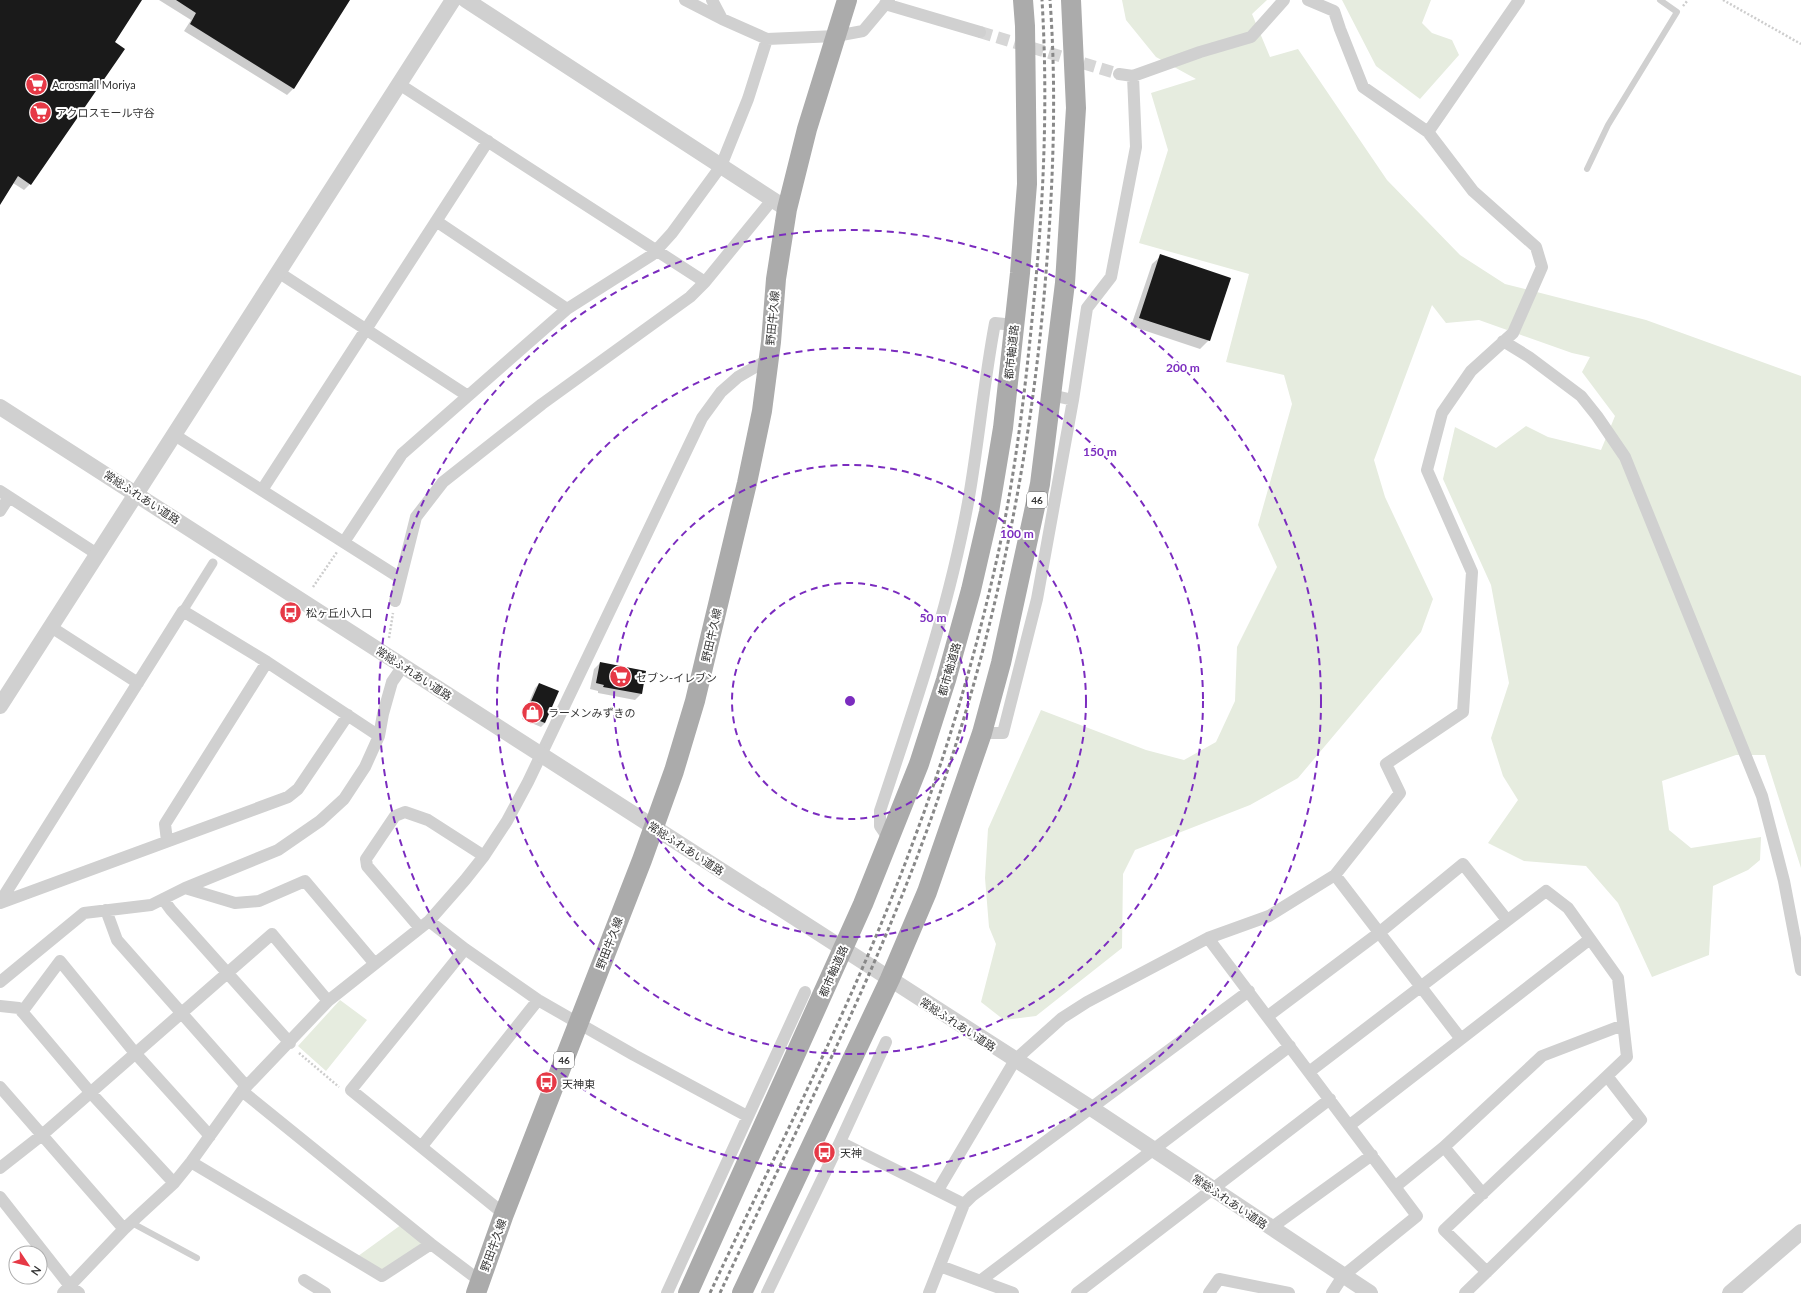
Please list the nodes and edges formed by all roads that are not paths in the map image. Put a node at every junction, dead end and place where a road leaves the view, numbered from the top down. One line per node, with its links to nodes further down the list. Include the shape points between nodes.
1 (453, 0): 19 (street)
2 (466, 0): 22 (street)
3 (685, 0): 13 (street)
4 (712, 0): 13 (street)
5 (847, 0): 15 (main road, 野田牛久線 / 46)
6 (1023, 0): 71 (main road, 都市軸道路, via 1026,33 1028,184 1003,428 989,512 971,590 919,764 864,904)
7 (1071, 0): 34 (main road, 46, via 1076,108 1065,283)
8 (1284, 0): 18 (street, via 1251,37)
9 (1308, 0): 20 (street, via 1334,11 1363,87)
10 (1520, 0): 20 (street)
11 (1660, 0): 23 (lane, via 1677,12 1608,125)
12 (887, 2): 14 (street); 15 (street, via 863,31)
13 (722, 19): 16 (street)
14 (980, 32)
15 (836, 36): 16 (street); 24 (main road, 野田牛久線 / 46, via 807,130)
16 (767, 39): 22 (street, via 748,99)
17 (1119, 74): 18 (street)
18 (1133, 76): 35 (street, via 1136,147 1111,277 1087,308)
19 (399, 84): 21 (street); 27 (street)
20 (1428, 132): 31 (street, via 1473,191 1536,247 1542,267 1513,333)
21 (488, 141): 25 (street); 26 (street)
22 (721, 166): 24 (street); 26 (street)
23 (1586, 169)
24 (780, 204): 28 (street); 32 (main road, 野田牛久線 / 46)
25 (436, 221): 29 (street); 30 (street)
26 (657, 250): 28 (street); 29 (street, via 603,288)
27 (278, 272): 30 (street); 37 (street)
28 (705, 282): 45 (street, via 690,296 542,404 443,482 416,517)
29 (567, 309): 33 (street)
30 (368, 329): 33 (street); 38 (street)
31 (1503, 341): 60 (street, via 1471,371 1442,413 1427,470 1472,572 1463,712 1386,764 1400,793); 73 (street, via 1581,396 1625,458 1762,796 1784,881)
32 (769, 359): 56 (street, via 738,377 721,392 702,418); 57 (main road, 野田牛久線 / 46, via 753,454 696,701)
33 (468, 396): 42 (street, via 402,454)
34 (1051, 396): 35 (street); 54 (main road, 46, via 1040,484 1001,663)
35 (1073, 400): 54 (street, via 1037,598 1003,733)
36 (0, 407): 39 (street, 常総ふれあい道路)
37 (174, 434): 38 (street); 39 (street)
38 (262, 490): 42 (street)
39 (135, 493): 43 (street); 50 (street, 常総ふれあい道路)
40 (5, 494): 41 (street); 43 (street)
41 (0, 511)
42 (344, 542): 45 (street)
43 (97, 554): 48 (street)
44 (213, 563): 47 (street)
45 (400, 578): 46 (street)
46 (395, 601)
47 (183, 610): 49 (street); 51 (street)
48 (51, 627): 51 (street); 52 (street)
49 (267, 662): 53 (street); 58 (street, via 165,824)
50 (403, 666): 55 (street, via 392,682); 56 (street, 常総ふれあい道路)
51 (138, 683): 63 (street)
52 (0, 706)
53 (348, 715): 55 (street); 58 (street, via 298,789 288,797)
54 (982, 734): 75 (main road, 46, via 927,892)
55 (379, 736): 61 (street, via 365,767 344,799 320,821 278,850)
56 (540, 754): 57 (street, 常総ふれあい道路); 59 (street, via 507,821)
57 (654, 828): 71 (street, 常総ふれあい道路); 86 (main road, 野田牛久線 / 46)
58 (167, 841): 63 (street)
59 (484, 856): 66 (street); 66 (street, via 428,820 405,812 395,816 366,859 368,866)
60 (1335, 875): 67 (street); 68 (street, via 1269,916)
61 (185, 888): 62 (street); 72 (street, via 235,903 259,901 305,881)
62 (164, 899): 64 (street, via 151,905); 74 (street)
63 (0, 902)
64 (106, 910): 76 (street, via 84,913); 84 (street, via 117,940)
65 (1507, 920): 67 (street, via 1463,864); 69 (street, via 1546,890 1568,908); 77 (street)
66 (424, 924): 70 (street); 72 (street)
67 (1380, 932): 77 (street); 85 (street)
68 (1208, 938): 78 (street); 93 (street, via 1062,1018)
69 (1590, 939): 87 (street, via 1618,978); 88 (street)
70 (464, 949): 80 (street); 109 (street, via 351,1090)
71 (843, 949): 75 (street, 常総ふれあい道路); 96 (main road, 都市軸道路)
72 (375, 964): 81 (street)
73 (1801, 970)
74 (227, 973): 81 (street, via 272,934); 84 (street); 90 (street)
75 (890, 979): 93 (street, 常総ふれあい道路); 99 (main road, 46)
76 (0, 982)
77 (1421, 986): 88 (street); 94 (street)
78 (1248, 991): 85 (street); 103 (street)
79 (805, 992): 96 (street)
80 (538, 1000): 86 (street); 109 (street)
81 (328, 1001): 90 (street)
82 (0, 1006): 83 (street, via 19,1008)
83 (22, 1012): 92 (street, via 60,961); 100 (street)
84 (182, 1013): 92 (street); 98 (street)
85 (1268, 1016): 91 (street)
86 (578, 1024): 104 (street); 122 (main road, 野田牛久線 / 46)
87 (1623, 1025): 95 (street, via 1627,1057); 110 (street, via 1542,1056)
88 (1461, 1039): 105 (street)
89 (886, 1042): 102 (street)
90 (290, 1043): 98 (street)
91 (1290, 1046): 94 (street); 111 (street)
92 (135, 1053): 100 (street); 107 (street)
93 (1016, 1060): 103 (street, 常総ふれあい道路); 118 (street)
94 (1309, 1072): 101 (street)
95 (1607, 1076): 119 (street); 130 (street, via 1641,1120)
96 (772, 1084): 104 (street); 127 (main road, 都市軸道路)
97 (0, 1087): 106 (street)
98 (244, 1089): 107 (street); 126 (street)
99 (838, 1090): 102 (street); 140 (main road, 46)
100 (90, 1092): 106 (street); 115 (street)
101 (1330, 1099): 105 (street); 117 (street)
102 (859, 1101): 108 (street)
103 (1091, 1108): 111 (street, 常総ふれあい道路); 121 (street)
104 (747, 1116): 127 (street)
105 (1350, 1126): 112 (street)
106 (42, 1135): 114 (street); 123 (street)
107 (210, 1136): 113 (street)
108 (840, 1142): 118 (street); 141 (street)
109 (422, 1146): 122 (street)
110 (1444, 1147): 116 (street); 119 (street)
111 (1154, 1149): 117 (street, 常総ふれあい道路); 133 (street)
112 (1372, 1155): 116 (street); 124 (street)
113 (191, 1162): 115 (street); 126 (street, via 382,1276)
114 (0, 1168)
115 (174, 1183): 123 (street)
116 (1396, 1186): 131 (street, via 1417,1216)
117 (1213, 1189): 124 (street, 常総ふれあい道路); 143 (street)
118 (938, 1190): 121 (street)
119 (1483, 1194): 130 (street, via 1444,1230)
120 (0, 1197): 135 (street)
121 (964, 1204): 129 (street)
122 (504, 1214): 134 (main road, 野田牛久線 / 46)
123 (128, 1226): 128 (lane); 135 (street)
124 (1271, 1228): 131 (street, 常総ふれあい道路)
125 (1801, 1232): 149 (street)
126 (431, 1244): 134 (street)
127 (699, 1246): 138 (street); 139 (main road, 都市軸道路)
128 (197, 1258)
129 (940, 1266): 133 (street); 142 (street)
130 (1487, 1272): 148 (street)
131 (1343, 1276): 146 (street); 147 (street, 常総ふれあい道路)
132 (304, 1280): 137 (street)
133 (980, 1281): 136 (street)
134 (478, 1287)
135 (71, 1290)
136 (1007, 1292)
137 (325, 1293)
138 (667, 1293)
139 (688, 1293)
140 (742, 1293)
141 (767, 1293)
142 (929, 1293)
143 (1076, 1293)
144 (1209, 1293): 145 (street, via 1219,1279)
145 (1289, 1293)
146 (1332, 1293)
147 (1370, 1293)
148 (1465, 1293)
149 (1730, 1293)

